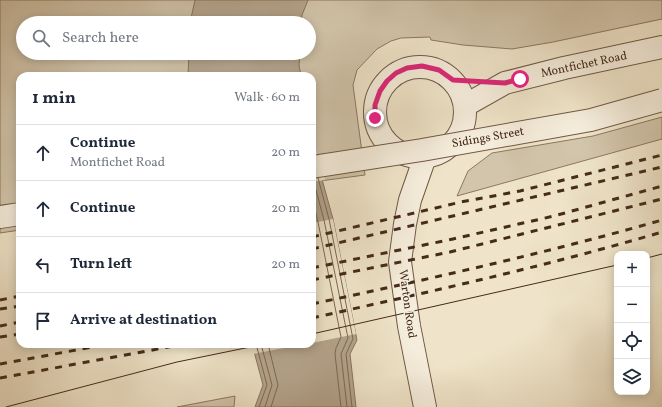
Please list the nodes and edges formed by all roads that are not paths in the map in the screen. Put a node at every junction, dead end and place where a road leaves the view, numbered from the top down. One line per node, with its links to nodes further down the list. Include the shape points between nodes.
1 (662, 47): 3 (street, Montfichet Road)
2 (453, 80): 3 (street, Montfichet Road); 5 (street, via 462,91); 6 (street, via 439,70 422,66 407,68 387,81 375,105 375,118 379,132)
3 (505, 83): 5 (street, Montfichet Road)
4 (662, 100): 8 (street, Sidings Street, bridge, via 591,120)
5 (466, 105): 7 (street, via 465,123 457,140 443,152)
6 (398, 152): 7 (street); 9 (street, Warton Road)
7 (425, 157): 9 (street, Warton Road)
8 (316, 166)
9 (410, 200): 12 (street, Warton Road, via 400,262 409,326)
10 (16, 215): 11 (street)
11 (0, 217)
12 (425, 407)

